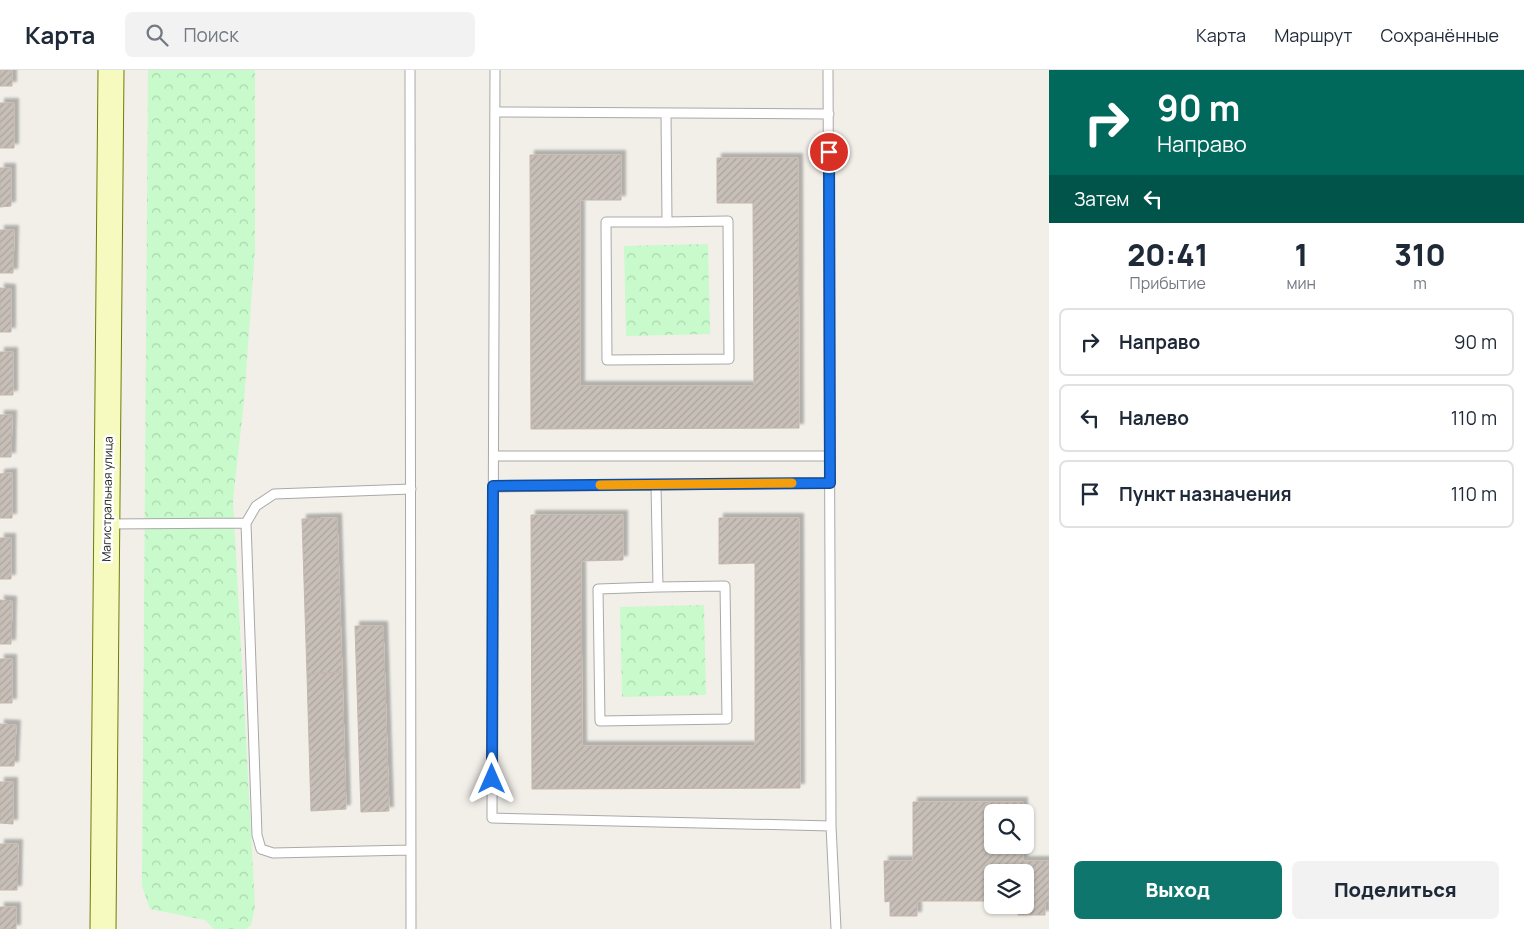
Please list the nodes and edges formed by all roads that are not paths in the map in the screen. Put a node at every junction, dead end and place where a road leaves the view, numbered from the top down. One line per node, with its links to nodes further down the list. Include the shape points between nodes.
1 (111, 70): 16 (main road, Магистральная улица)
2 (410, 70): 14 (lane)
3 (495, 70): 5 (lane)
4 (828, 70): 7 (lane)
5 (495, 112): 6 (lane); 9 (lane)
6 (666, 113): 7 (lane); 8 (lane)
7 (829, 114): 10 (lane)
8 (667, 222): 8 (lane, via 728,221 729,359 607,360 606,222)
9 (494, 456): 10 (lane); 13 (lane)
10 (828, 456): 11 (lane)
11 (830, 483): 12 (lane); 18 (lane)
12 (656, 484): 13 (lane); 17 (lane)
13 (493, 486): 18 (lane, via 492,818)
14 (410, 489): 15 (lane, via 274,494 256,506); 19 (lane)
15 (246, 523): 16 (lane); 19 (lane, via 257,835 261,850 273,853)
16 (106, 524): 20 (main road, Магистральная улица)
17 (658, 587): 17 (lane, via 725,586 727,719 600,722 598,589)
18 (831, 826): 22 (lane)
19 (411, 850): 21 (lane)
20 (103, 929)
21 (411, 929)
22 (836, 929)

